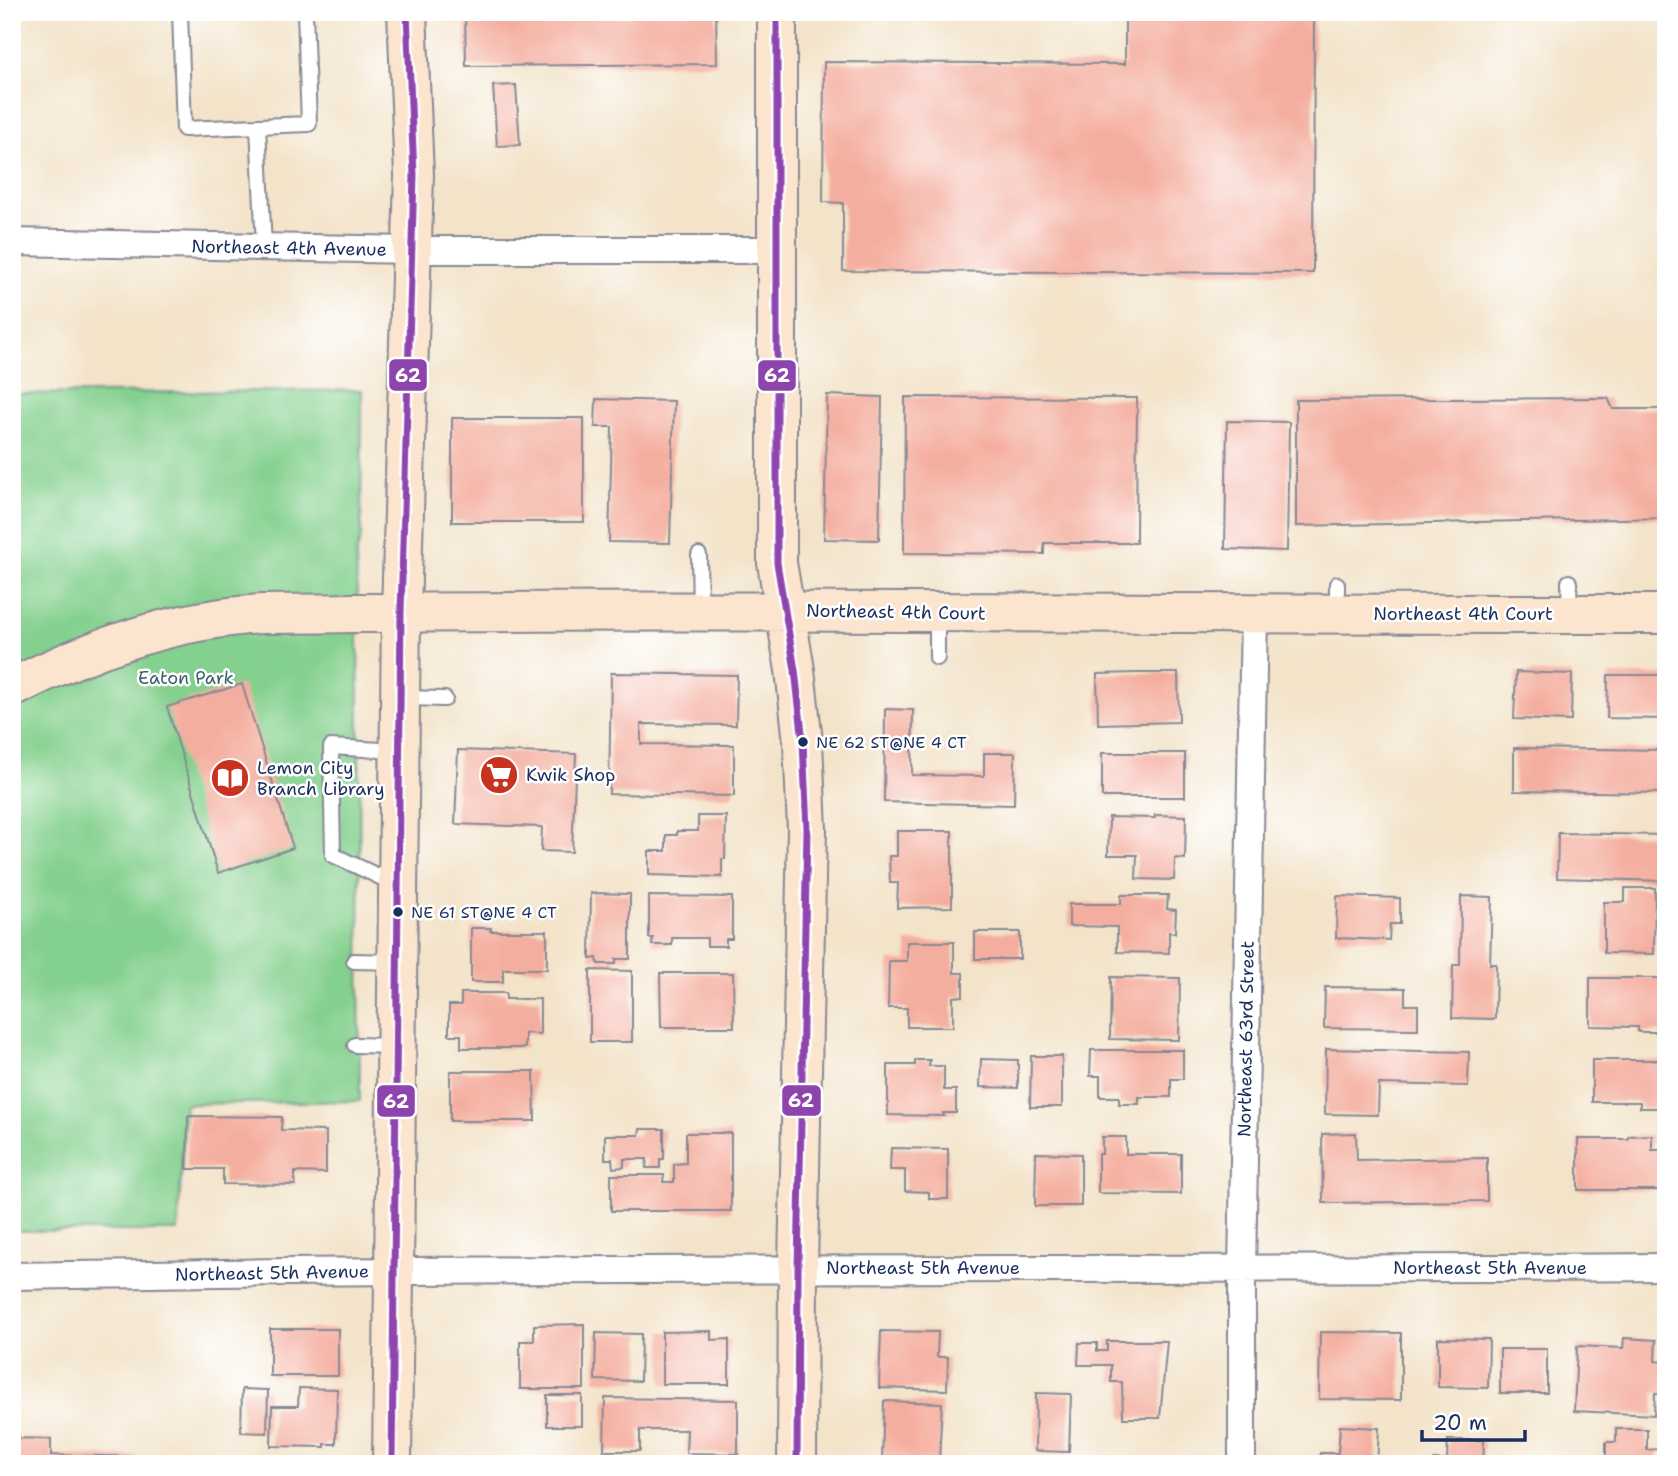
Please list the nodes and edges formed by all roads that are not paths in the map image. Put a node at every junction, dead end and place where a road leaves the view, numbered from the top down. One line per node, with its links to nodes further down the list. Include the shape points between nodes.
1 (180, 12): 5 (lane, via 184,129)
2 (305, 12): 5 (lane, via 309,124)
3 (407, 12): 8 (main road, via 414,175)
4 (777, 12): 9 (main road)
5 (258, 127): 7 (lane)
6 (12, 242): 7 (street, Northeast 4th Avenue)
7 (264, 247): 8 (street, Northeast 4th Avenue)
8 (412, 250): 9 (street, Northeast 4th Avenue); 13 (main road)
9 (776, 250): 11 (main road, via 777,563)
10 (699, 555): 12 (lane)
11 (785, 610): 12 (main road, Northeast 4th Court); 14 (main road, Northeast 4th Court); 28 (main road, via 803,742 807,829)
12 (700, 611): 13 (main road, Northeast 4th Court)
13 (401, 612): 18 (main road, Northeast 4th Court, via 262,614 200,621 92,652); 19 (main road)
14 (937, 612): 16 (main road, Northeast 4th Court); 17 (lane)
15 (1666, 614): 16 (main road, Northeast 4th Court, via 1570,598 1337,599)
16 (1254, 615): 29 (street, Northeast 63rd Street)
17 (937, 659)
18 (12, 688)
19 (401, 698): 20 (lane); 21 (main road)
20 (445, 699)
21 (401, 751): 22 (main road); 22 (lane, via 331,747 333,855)
22 (399, 887): 24 (main road)
23 (354, 961): 24 (lane)
24 (398, 962): 26 (main road)
25 (355, 1045): 26 (lane)
26 (397, 1046): 30 (main road)
27 (1666, 1267): 29 (street, Northeast 5th Avenue)
28 (798, 1268): 29 (street, Northeast 5th Avenue); 30 (street, Northeast 5th Avenue); 33 (main road)
29 (1242, 1270): 34 (street, Northeast 63rd Street)
30 (395, 1272): 31 (street, Northeast 5th Avenue); 32 (main road)
31 (12, 1276)
32 (393, 1464)
33 (797, 1464)
34 (1242, 1464)

